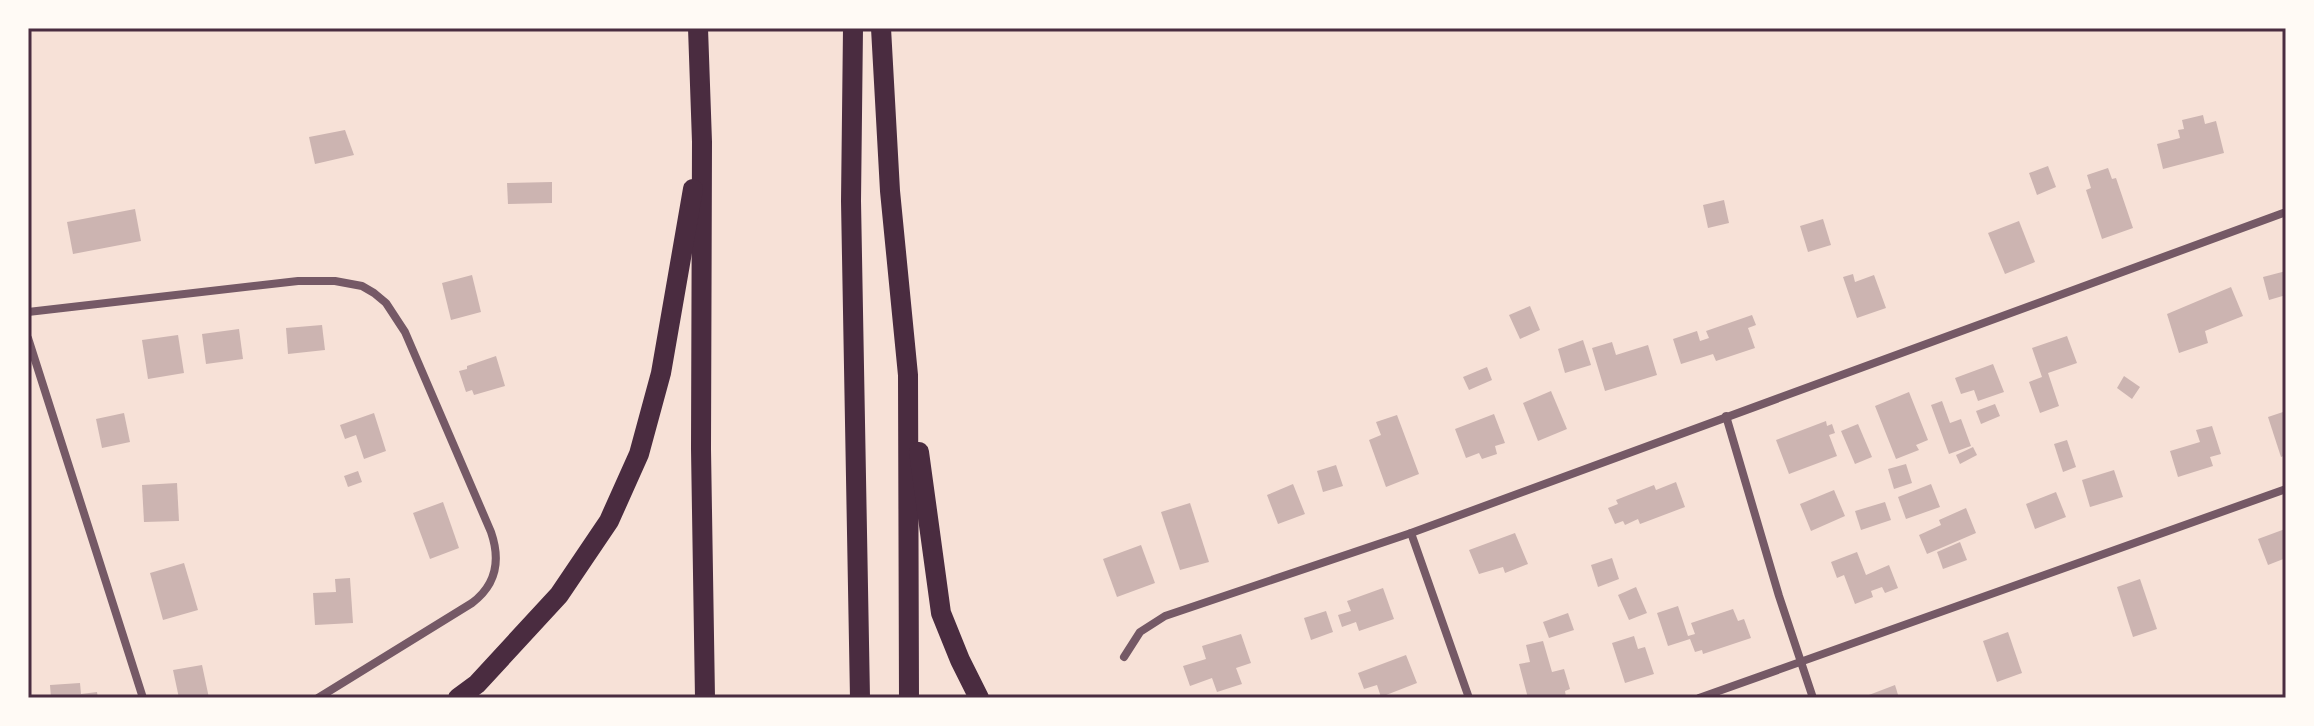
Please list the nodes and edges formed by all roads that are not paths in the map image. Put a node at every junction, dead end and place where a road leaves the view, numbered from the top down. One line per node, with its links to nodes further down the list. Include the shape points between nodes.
1 (698, 28): 4 (highway)
2 (853, 28): 18 (highway)
3 (881, 28): 8 (highway)
4 (702, 142): 16 (highway, via 661,373 639,454 609,521 559,595); 17 (highway)
5 (2286, 212): 9 (street)
6 (28, 312): 15 (street, via 298,281 362,286 386,303 405,332 491,532 496,559 492,581 472,603)
7 (28, 338): 14 (street)
8 (908, 375): 19 (highway); 20 (highway, via 941,613)
9 (1726, 416): 11 (street); 13 (street)
10 (2286, 489): 13 (street)
11 (1411, 533): 12 (street, via 1165,616 1140,632); 21 (street)
12 (1124, 657)
13 (1801, 660): 22 (street); 23 (street)
14 (143, 698)
15 (318, 698)
16 (458, 698)
17 (705, 698)
18 (860, 698)
19 (909, 698)
20 (979, 698)
21 (1469, 698)
22 (1699, 698)
23 (1813, 698)

